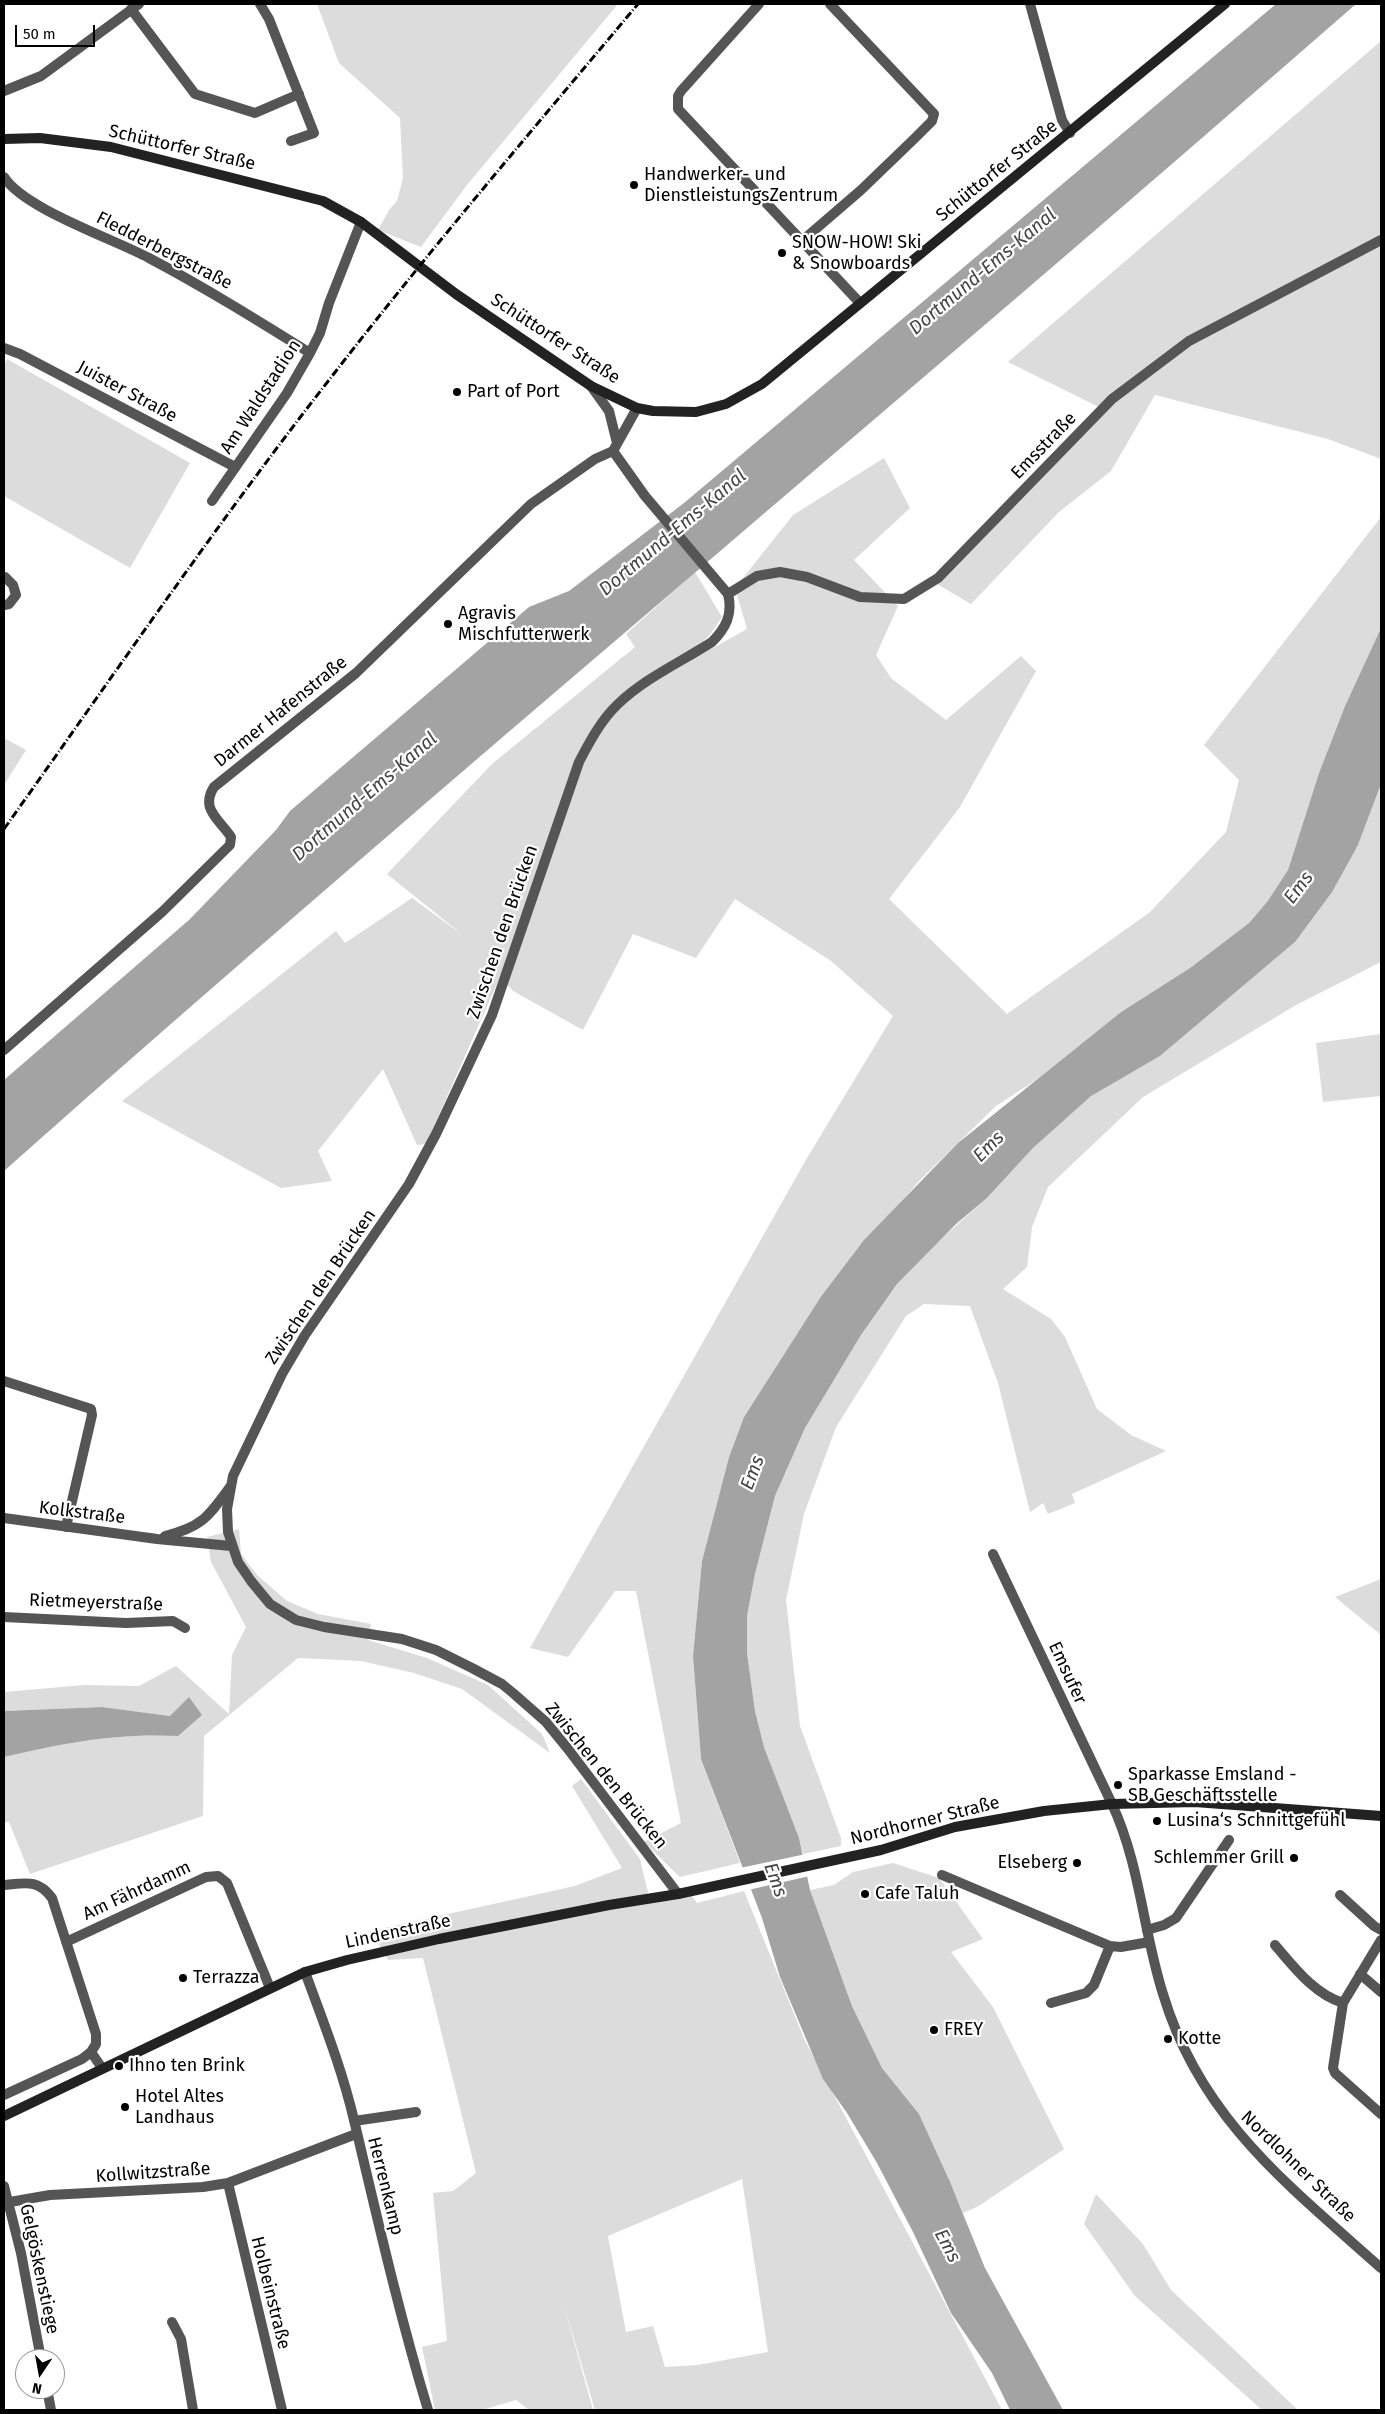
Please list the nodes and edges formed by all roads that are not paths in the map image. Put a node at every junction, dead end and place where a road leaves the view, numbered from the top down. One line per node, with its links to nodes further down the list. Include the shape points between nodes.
1 (260, 4): 8 (street)
2 (759, 4): 14 (street, via 681,91 678,109)
3 (830, 4): 14 (street, via 932,109 934,117 861,190)
4 (1030, 4): 9 (street, via 1062,120)
5 (1225, 4): 9 (main road, Schüttorfer Straße)
6 (135, 7): 7 (street, via 41,76); 8 (street, via 195,94 256,113)
7 (4, 91)
8 (299, 94): 11 (street, via 314,133)
9 (1070, 133): 16 (main road, Schüttorfer Straße)
10 (4, 139): 13 (main road, Schüttorfer Straße, via 40,138 111,147 304,195 324,201)
11 (291, 141)
12 (4, 177): 18 (street, Fledderbergstraße, via 13,190 33,202 147,257 220,297)
13 (361, 222): 18 (street, Am Waldstadion); 19 (main road, Schüttorfer Straße, via 456,294)
14 (803, 240): 16 (street)
15 (1381, 240): 25 (street, Emsstraße, via 1189,341 1112,399 938,578 904,599 860,597 807,577 780,572 756,576)
16 (860, 303): 20 (main road, Schüttorfer Straße, via 762,384 726,404 696,412 653,412)
17 (4, 348): 22 (street, Juister Straße)
18 (310, 353): 22 (street, Am Waldstadion)
19 (591, 386): 20 (main road, Schüttorfer Straße); 21 (street, via 609,411)
20 (637, 408): 21 (street)
21 (615, 447): 25 (street, via 645,496); 27 (street, Darmer Hafenstraße, via 530,504 356,673 214,787 208,796 208,805 231,837 230,845 162,912)
22 (236, 467): 23 (street, Am Waldstadion)
23 (212, 501)
24 (5, 577): 26 (street, via 13,585 16,595)
25 (728, 594): 29 (street, Zwischen den Brücken, via 730,611 722,632 712,642 636,689 612,710 592,738 579,762 492,1016 436,1134 409,1184 282,1374 232,1476)
26 (4, 605)
27 (4, 1050)
28 (4, 1381): 31 (street, via 90,1409 90,1423)
29 (230, 1488): 32 (street, Kolkstraße, via 205,1520 189,1530); 33 (street, Zwischen den Brücken, via 226,1509)
30 (4, 1518): 31 (street, Kolkstraße)
31 (66, 1527): 32 (street, Kolkstraße)
32 (157, 1538): 33 (street, Kolkstraße)
33 (231, 1546): 43 (street, Zwischen den Brücken, via 244,1572 270,1604 296,1620 402,1638 436,1650 502,1684 546,1722)
34 (993, 1554): 37 (street, Emsufer)
35 (4, 1617): 36 (street, Rietmeyerstraße, via 126,1623 173,1621)
36 (185, 1628)
37 (1112, 1804): 38 (main road, Nordhorner Straße, via 1195,1802); 41 (main road, Nordhorner Straße, via 1044,1811 955,1827 881,1850); 45 (street, Nordlohner Straße, via 1127,1838)
38 (1381, 1816)
39 (1228, 1840): 45 (street, via 1176,1918)
40 (942, 1875): 51 (street)
41 (718, 1884): 43 (main road, Lindenstraße)
42 (4, 1885): 48 (street, via 31,1883 44,1887 52,1898)
43 (678, 1894): 52 (main road, Lindenstraße, via 439,1939)
44 (1340, 1895): 46 (street)
45 (1147, 1930): 49 (street, Nordlohner Straße)
46 (1381, 1930)
47 (1381, 1940): 53 (street)
48 (66, 1942): 54 (street, Am Fährdamm, via 206,1877 218,1876 228,1883); 58 (street, via 96,2034 96,2044)
49 (1149, 1942): 51 (street); 69 (street, Nordlohner Straße, via 1178,2036 1221,2112 1265,2162)
50 (1274, 1945): 57 (street, via 1307,1981 1332,2000)
51 (1110, 1946): 56 (street, via 1094,1985 1086,1993)
52 (305, 1972): 54 (main road, Lindenstraße); 64 (street, Herrenkamp, via 330,2038)
53 (1360, 1974): 55 (street); 57 (street)
54 (270, 1988): 59 (main road, Lindenstraße)
55 (1381, 1992)
56 (1051, 2003)
57 (1343, 2003): 62 (street, via 1335,2074)
58 (91, 2052): 59 (street); 60 (street)
59 (102, 2068): 63 (main road, Lindenstraße)
60 (4, 2094)
61 (416, 2112): 64 (street)
62 (1381, 2114)
63 (4, 2116)
64 (354, 2121): 65 (street, Herrenkamp)
65 (356, 2134): 66 (street, Kollwitzstraße); 74 (street, Herrenkamp)
66 (228, 2183): 68 (street, Kollwitzstraße, via 50,2195); 73 (street, Holbeinstraße)
67 (4, 2186): 68 (street, Gelgöskenstiege)
68 (6, 2202): 71 (street, Gelgöskenstiege, via 23,2262)
69 (1381, 2268)
70 (172, 2322): 72 (street, via 181,2340)
71 (39, 2349)
72 (193, 2410)
73 (282, 2410)
74 (428, 2410)

